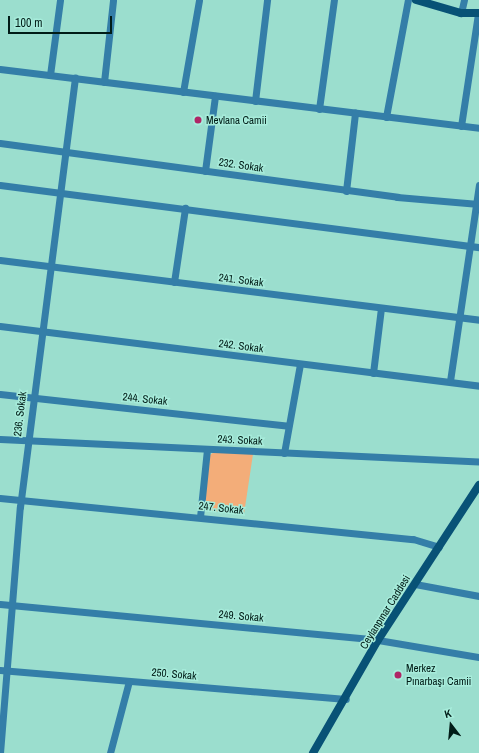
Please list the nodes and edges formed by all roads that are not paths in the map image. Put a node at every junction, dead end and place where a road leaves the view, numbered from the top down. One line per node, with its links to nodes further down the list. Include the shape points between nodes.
1 (60, 0): 12 (street)
2 (113, 0): 14 (street)
3 (199, 0): 15 (street)
4 (268, 0): 17 (street)
5 (334, 0): 18 (street)
6 (408, 0): 20 (street)
7 (416, 0): 9 (main road)
8 (464, 0): 9 (street)
9 (461, 13): 10 (main road)
10 (478, 13): 21 (street)
11 (0, 69): 12 (street)
12 (50, 75): 13 (street)
13 (75, 78): 14 (street); 24 (street, 236. Sokak)
14 (104, 82): 15 (street)
15 (183, 92): 16 (street)
16 (216, 96): 17 (street); 25 (street)
17 (255, 101): 18 (street)
18 (319, 108): 19 (street)
19 (355, 113): 20 (street); 28 (street)
20 (386, 117): 21 (street)
21 (461, 126): 22 (street)
22 (479, 128)
23 (0, 143): 24 (street, 232. Sokak)
24 (65, 152): 25 (street, 232. Sokak); 29 (street, 236. Sokak)
25 (205, 171): 28 (street, 232. Sokak)
26 (0, 184): 29 (street)
27 (479, 185): 30 (street)
28 (346, 191): 30 (street, 232. Sokak)
29 (60, 192): 31 (street); 35 (street, 236. Sokak)
30 (477, 204): 32 (street)
31 (185, 208): 32 (street); 36 (street)
32 (468, 246): 33 (street); 38 (street)
33 (479, 247)
34 (0, 260): 35 (street, 241. Sokak)
35 (50, 266): 36 (street, 241. Sokak); 41 (street, 236. Sokak)
36 (174, 282): 37 (street, 241. Sokak)
37 (381, 308): 38 (street, 241. Sokak); 43 (street)
38 (461, 317): 39 (street, 241. Sokak); 44 (street)
39 (479, 320)
40 (0, 326): 41 (street, 242. Sokak)
41 (42, 331): 42 (street, 242. Sokak); 47 (street, 236. Sokak)
42 (300, 364): 43 (street, 242. Sokak); 48 (street)
43 (373, 373): 44 (street, 242. Sokak)
44 (450, 381): 45 (street, 242. Sokak)
45 (479, 386)
46 (0, 394): 47 (street, 244. Sokak)
47 (34, 397): 48 (street, 244. Sokak); 50 (street, 236. Sokak)
48 (288, 426): 52 (street)
49 (0, 439): 50 (street, 243. Sokak)
50 (28, 440): 51 (street, 243. Sokak); 56 (street, 236. Sokak)
51 (208, 449): 52 (street, 243. Sokak); 57 (street)
52 (284, 453): 53 (street, 243. Sokak)
53 (479, 462)
54 (479, 485): 58 (main road, Ceylanpınar Caddesi)
55 (0, 498): 56 (street, 247. Sokak)
56 (21, 499): 57 (street, 247. Sokak); 62 (street, 236. Sokak)
57 (200, 517): 58 (street, 247. Sokak, via 412,539)
58 (440, 546): 59 (main road, Ceylanpınar Caddesi)
59 (415, 584): 60 (street); 63 (main road, Ceylanpınar Caddesi)
60 (479, 596)
61 (0, 604): 62 (street, 249. Sokak)
62 (12, 605): 63 (street, 249. Sokak); 65 (street, 236. Sokak)
63 (378, 640): 64 (street, 249. Sokak); 67 (main road, Ceylanpınar Caddesi)
64 (479, 657)
65 (4, 671): 66 (street, 250. Sokak); 68 (street, 236. Sokak)
66 (129, 681): 67 (street, 250. Sokak); 69 (street)
67 (346, 699): 70 (main road, Ceylanpınar Caddesi)
68 (0, 753)
69 (110, 753)
70 (313, 753)

